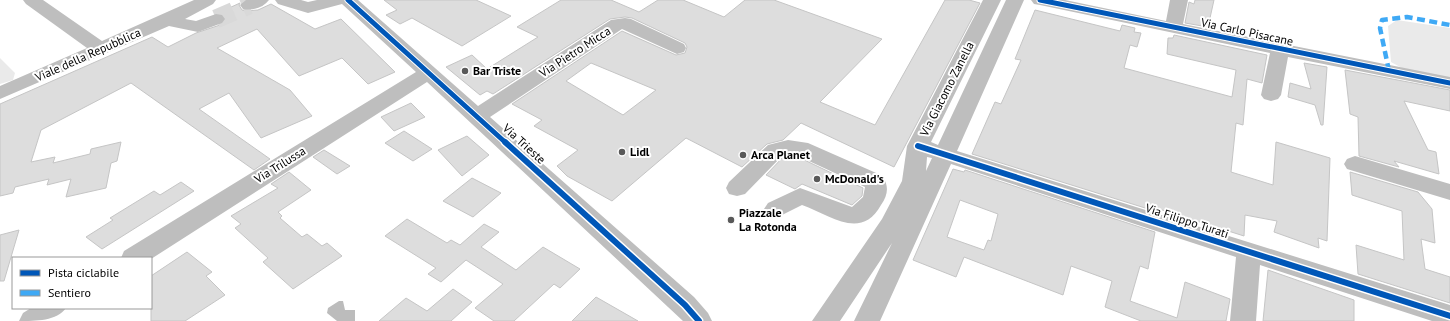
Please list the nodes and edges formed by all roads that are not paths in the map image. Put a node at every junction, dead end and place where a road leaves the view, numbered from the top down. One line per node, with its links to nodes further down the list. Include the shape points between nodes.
1 (32, 0): 18 (street)
2 (207, 0): 14 (street, Viale della Repubblica)
3 (219, 0): 14 (street, Viale della Repubblica)
4 (284, 0): 5 (street, via 308,8)
5 (336, 0)
6 (348, 0): 20 (street, Via Trieste)
7 (1015, 0): 26 (street, Via Giacomo Zanella, via 996,48)
8 (1040, 0): 13 (street, Via Carlo Pisacane)
9 (1097, 0): 10 (street)
10 (1104, 0)
11 (1179, 0): 16 (street)
12 (988, 1): 25 (street, Via Giacomo Zanella)
13 (1060, 2): 16 (street, Via Carlo Pisacane)
14 (172, 18): 15 (street, via 198,27); 18 (street, Viale della Repubblica)
15 (216, 19)
16 (1173, 28): 19 (street, Via Carlo Pisacane)
17 (677, 48): 24 (street, Via Pietro Micca, via 625,23 617,24)
18 (101, 49): 22 (street, Viale della Repubblica)
19 (1280, 50): 21 (street, Via Carlo Pisacane); 23 (street)
20 (428, 73): 24 (street, Via Trieste); 32 (street, Via Trilussa)
21 (1450, 83)
22 (0, 93)
23 (1271, 95)
24 (477, 116): 34 (street, Via Trieste)
25 (918, 146): 26 (street, Via Filippo Turati); 38 (street, Via Giacomo Zanella, via 913,181 892,224)
26 (945, 154): 31 (street, Via Filippo Turati); 39 (street, Via Giacomo Zanella)
27 (1355, 164): 29 (street)
28 (737, 188): 30 (street, via 776,150 788,147 800,148 875,182 877,188 871,204 856,216 841,213 811,198 800,196)
29 (1450, 192)
30 (776, 209)
31 (1249, 252): 35 (street, Via Filippo Turati); 40 (street)
32 (135, 257)
33 (51, 309): 36 (street)
34 (692, 313): 37 (street, Via Trieste)
35 (1450, 316)
36 (32, 321)
37 (707, 321)
38 (825, 321)
39 (867, 321)
40 (1243, 321)

